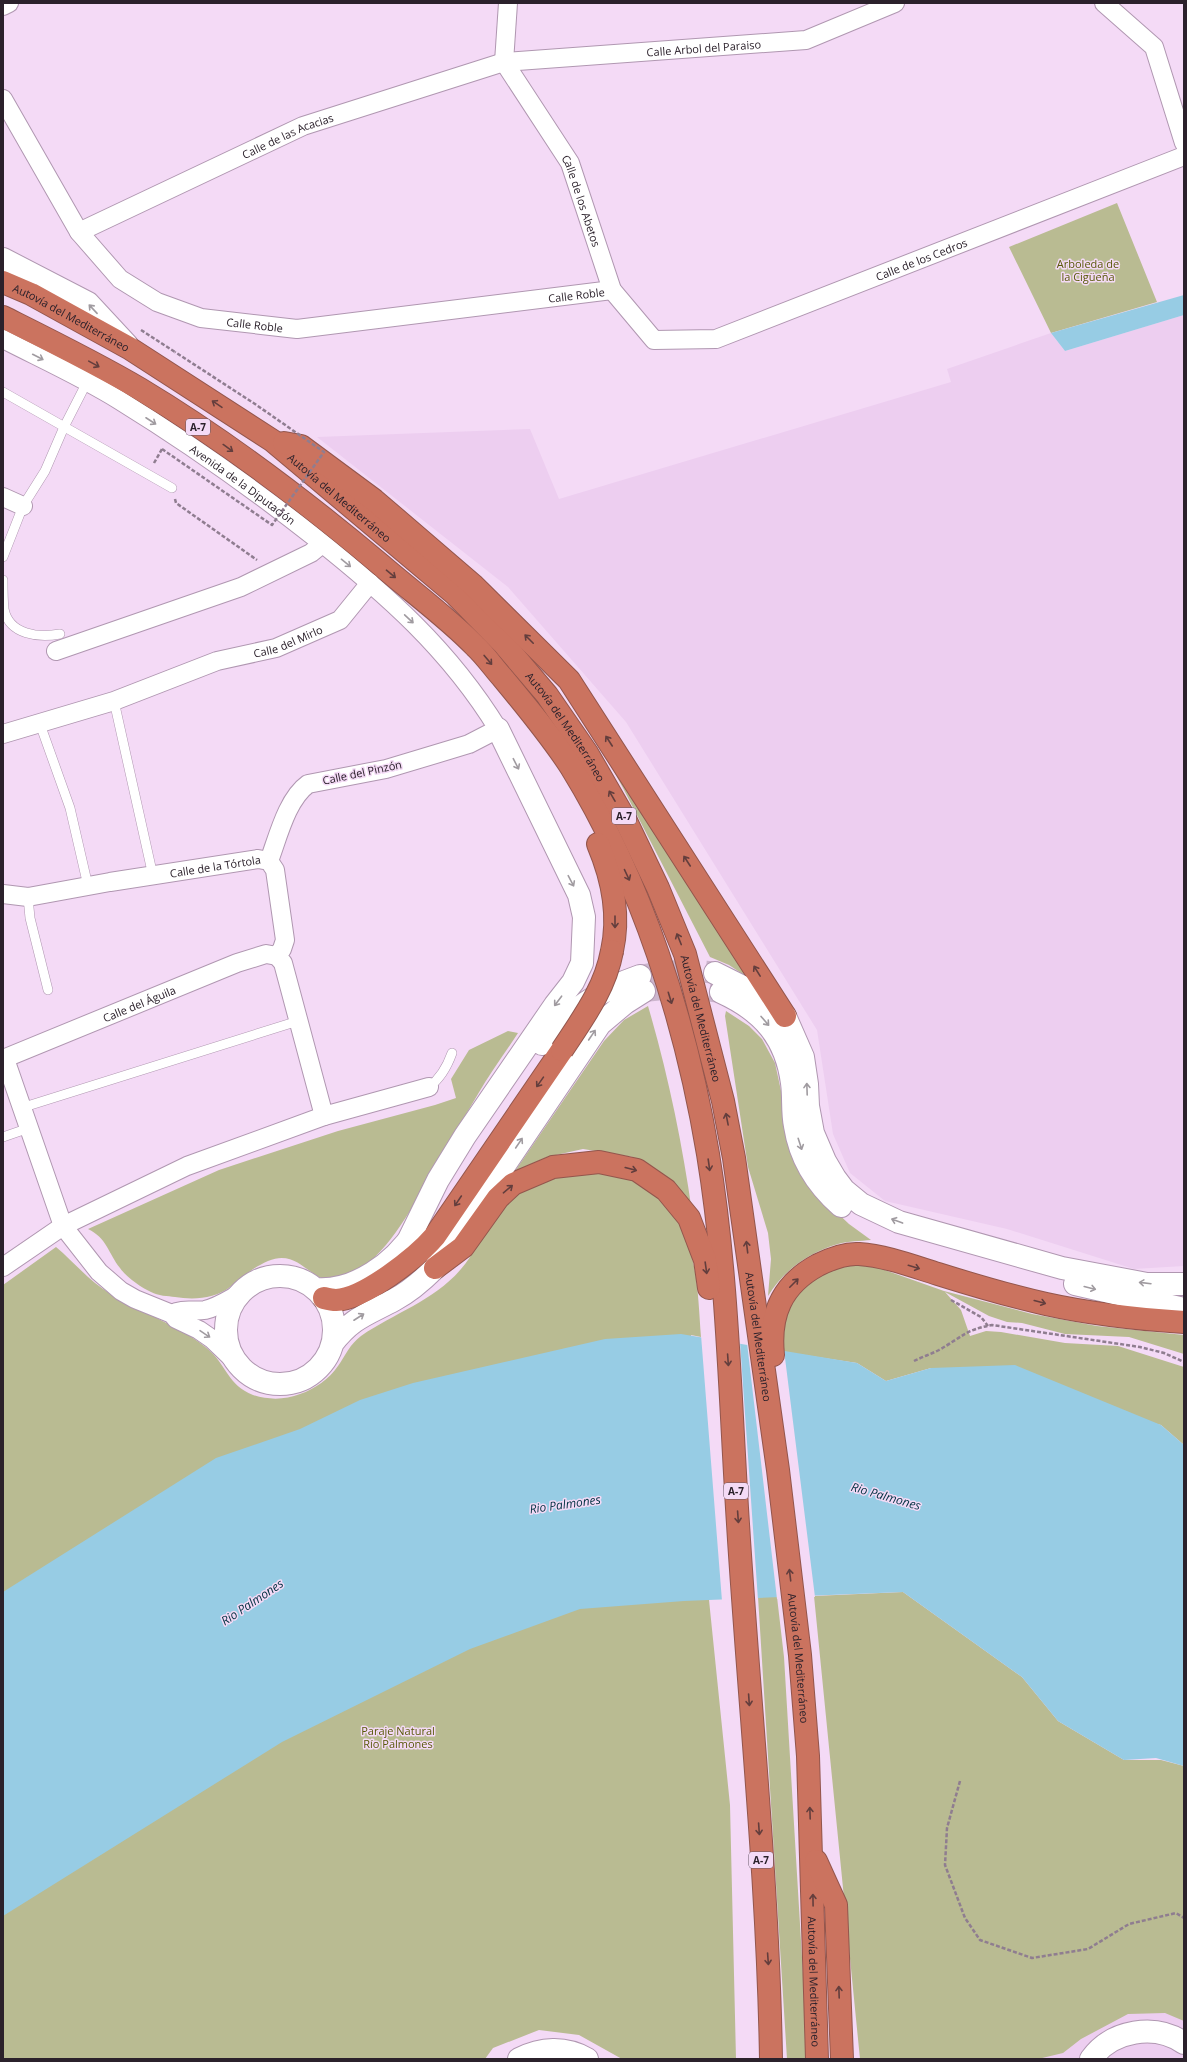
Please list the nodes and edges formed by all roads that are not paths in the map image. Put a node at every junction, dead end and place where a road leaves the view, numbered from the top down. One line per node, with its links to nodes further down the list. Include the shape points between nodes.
1 (8, 3): 5 (street)
2 (508, 3): 6 (street)
3 (895, 3): 6 (street, Calle Arbol del Paraiso, via 806,40)
4 (1104, 3): 8 (street, via 1154,47)
5 (3, 6)
6 (504, 62): 10 (street, Calle de las Acacias, via 303,126); 13 (street, Calle de los Abetos, via 570,163)
7 (3, 98): 10 (street, Calle Roble)
8 (1184, 143)
9 (1184, 156): 16 (street, Calle de los Cedros, via 716,339)
10 (79, 232): 13 (street, Calle Roble, via 120,279 157,302 201,318 297,330)
11 (3, 260): 17 (street, one-way to 11, via 88,303)
12 (3, 282): 17 (highway, Autovía del Mediterráneo / A-7, via 31,294)
13 (612, 290): 16 (street, Calle de los Abetos)
14 (3, 317): 34 (highway, Autovía del Mediterráneo / A-7, one-way to 34, via 140,389 215,438 329,521 475,645 525,704)
15 (3, 339): 18 (street, Avenida de la Diputación, one-way to 18)
16 (654, 340)
17 (129, 348): 21 (highway, Autovía del Mediterráneo / A-7, one-way to 17)
18 (88, 382): 20 (lane); 25 (street, Avenida de la Diputación, one-way to 25, via 205,456)
19 (3, 392): 20 (lane)
20 (64, 427): 22 (lane); 24 (lane, via 45,471)
21 (273, 441): 42 (highway, one-way to 21, via 570,680 473,584 374,500 301,446); 60 (highway, Autovía del Mediterráneo / A-7, one-way to 21, via 723,1101 685,954 658,888 625,819 587,752 547,696 503,643 455,594)
22 (172, 488)
23 (3, 497): 24 (street)
24 (23, 506): 26 (lane)
25 (322, 544): 28 (street, Avenida de la Diputación, one-way to 28); 29 (street, via 311,553 241,587)
26 (3, 557)
27 (3, 580): 29 (lane, via 4,610 14,626 28,634)
28 (370, 583): 30 (street, Calle del Mirlo, via 340,620 276,648 217,661); 32 (street, one-way to 32, via 413,622 449,660 476,694)
29 (58, 643)
30 (114, 701): 31 (street, Calle del Mirlo); 36 (lane)
31 (40, 724): 33 (street, Calle del Mirlo); 37 (lane, via 70,808)
32 (498, 729): 35 (street, Calle del Pinzón, via 469,744 386,769 308,784 299,790 292,800); 52 (street, one-way to 52, via 578,895 584,917 582,963 573,982 438,1180)
33 (3, 734)
34 (570, 766): 57 (highway, one-way to 57, bridge, via 569,791 591,829 607,866 613,894 616,921 609,968 602,986 562,1050 435,1236 421,1252 383,1280 356,1294 337,1300); 61 (highway, Autovía del Mediterráneo / A-7, one-way to 61, via 632,886 653,942 675,1014 707,1151 716,1213)
35 (268, 861): 36 (street, Calle de la Tórtola, via 258,859); 40 (street, Calle de la Tórtola, via 275,870 285,940)
36 (153, 876): 37 (street, Calle de la Tórtola)
37 (88, 886): 39 (street, Calle de la Tórtola)
38 (4, 891): 39 (street, Calle de la Tórtola)
39 (28, 897): 41 (lane, via 30,918)
40 (277, 956): 43 (street, via 283,963); 45 (street, Calle del Águila, via 266,954 237,963)
41 (48, 990)
42 (785, 1016): 55 (street, one-way to 42, via 1147,1284 1062,1268 899,1222 861,1204 844,1190 835,1178 813,1133 803,1057); 58 (street, one-way to 58, via 759,995 718,983 760,1015 783,1048 790,1076 795,1126 806,1161 827,1193 854,1217 896,1236 1080,1286)
43 (298, 1021): 47 (lane); 48 (street)
44 (452, 1053): 46 (lane, via 441,1075)
45 (4, 1059): 47 (street)
46 (429, 1087): 48 (street)
47 (21, 1108): 49 (street)
48 (324, 1116): 51 (street, via 187,1166)
49 (29, 1128): 50 (lane); 51 (street)
50 (3, 1137)
51 (64, 1226): 53 (street); 59 (street, via 99,1272 121,1291)
52 (407, 1243): 54 (street, one-way to 52, via 600,1024 625,1003 642,984 623,982 591,998 573,1011 548,1037); 57 (street, via 373,1273 351,1285)
53 (3, 1267)
54 (435, 1268): 61 (highway, one-way to 61, via 463,1247 498,1198 513,1184 553,1167 599,1162 637,1170 666,1190 690,1218 705,1260 710,1298); 63 (street, one-way to 54, via 350,1323 395,1299)
55 (1184, 1284)
56 (239, 1294): 57 (street, via 258,1280 282,1276 294,1278); 59 (street, via 212,1308 178,1310); 64 (street, via 232,1304 226,1327 230,1351)
57 (320, 1294): 63 (street, via 333,1320)
58 (1184, 1309)
59 (172, 1314): 64 (street, one-way to 64, via 176,1319 212,1339)
60 (765, 1315): 62 (highway, one-way to 62, via 804,1272 829,1260 857,1254 883,1258 1047,1304 1144,1320); 65 (highway, Autovía del Mediterráneo, one-way to 60, via 800,1655 778,1470 782,1423 772,1338)
61 (725, 1321): 71 (highway, Autovía del Mediterráneo / A-7, one-way to 71, via 768,1968)
62 (1184, 1322)
63 (332, 1344): 64 (street, via 320,1366 306,1377 289,1383 277,1384 254,1378)
64 (236, 1362)
65 (812, 1852): 66 (highway, Autovía del Mediterráneo, one-way to 65); 74 (highway, one-way to 65, via 836,1905)
66 (815, 1981): 72 (highway, Autovía del Mediterráneo); 73 (highway, via 829,2020)
67 (1184, 2043): 68 (street, via 1167,2034 1140,2032 1121,2036)
68 (1097, 2053): 75 (street)
69 (519, 2059): 70 (street, via 543,2050 556,2049)
70 (587, 2059)
71 (771, 2059)
72 (817, 2059)
73 (832, 2059)
74 (842, 2059)
75 (1079, 2059)

